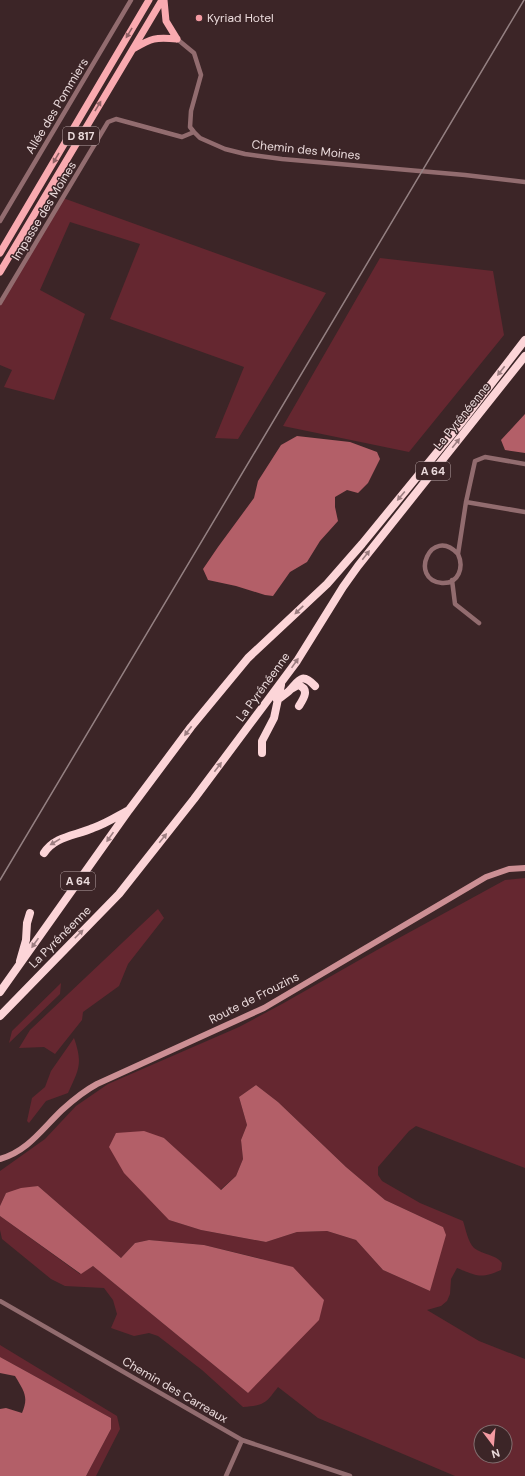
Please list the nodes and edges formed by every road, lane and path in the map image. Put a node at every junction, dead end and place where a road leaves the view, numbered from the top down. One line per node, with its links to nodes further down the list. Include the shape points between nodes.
1 (131, 0): 8 (street, Allée des Pommiers)
2 (149, 0): 9 (main road, D 817, one-way to 9)
3 (163, 0): 4 (main road, via 166,21); 5 (main road, D 817)
4 (177, 39): 5 (main road, via 160,37); 6 (street, via 194,53 201,75 190,111 190,126)
5 (132, 50): 10 (main road, D 817, one-way to 5)
6 (194, 132): 7 (street, Chemin des Moines, via 200,138 245,154); 11 (street, Impasse des Moines, via 182,137 116,119 108,122)
7 (525, 182)
8 (0, 221)
9 (0, 253)
10 (0, 272)
11 (0, 303)
12 (525, 340): 28 (highway, La Pyrénéenne / A 64, one-way to 28, via 362,544 327,584 248,658 191,727)
13 (525, 356): 20 (highway, La Pyrénéenne / A 64, one-way to 13, via 358,566)
14 (525, 464): 15 (street, via 485,457 475,461)
15 (466, 502): 16 (street); 17 (street)
16 (525, 512)
17 (458, 554): 18 (street, via 461,560 460,570); 18 (street, via 450,547 437,547 425,560 426,571 432,579 442,582)
18 (452, 580): 19 (street, via 455,604)
19 (479, 623)
20 (281, 682): 23 (highway); 25 (highway, La Pyrénéenne / A 64)
21 (315, 686): 22 (highway, via 307,679 301,679 296,681)
22 (289, 691): 23 (highway); 24 (highway, via 293,687 302,687 305,696); 26 (highway)
23 (278, 699): 25 (highway); 26 (highway)
24 (300, 706)
25 (258, 713): 34 (highway, La Pyrénéenne / A 64, one-way to 25, via 119,894)
26 (274, 718): 27 (highway, via 262,741)
27 (262, 752)
28 (129, 810): 29 (highway, one-way to 29, via 91,830 52,843); 32 (highway, La Pyrénéenne / A 64, one-way to 32)
29 (44, 853)
30 (525, 868): 35 (main road, Route de Frouzins, via 509,869 486,877 264,1008 97,1084 63,1109 28,1145)
31 (30, 913): 32 (highway)
32 (18, 967): 33 (highway, La Pyrénéenne / A 64)
33 (0, 992)
34 (0, 1016)
35 (0, 1159)
36 (0, 1301): 37 (street, Chemin des Carreaux)
37 (242, 1440): 38 (street); 39 (street, Chemin des Carreaux)
38 (226, 1476)
39 (350, 1476)

